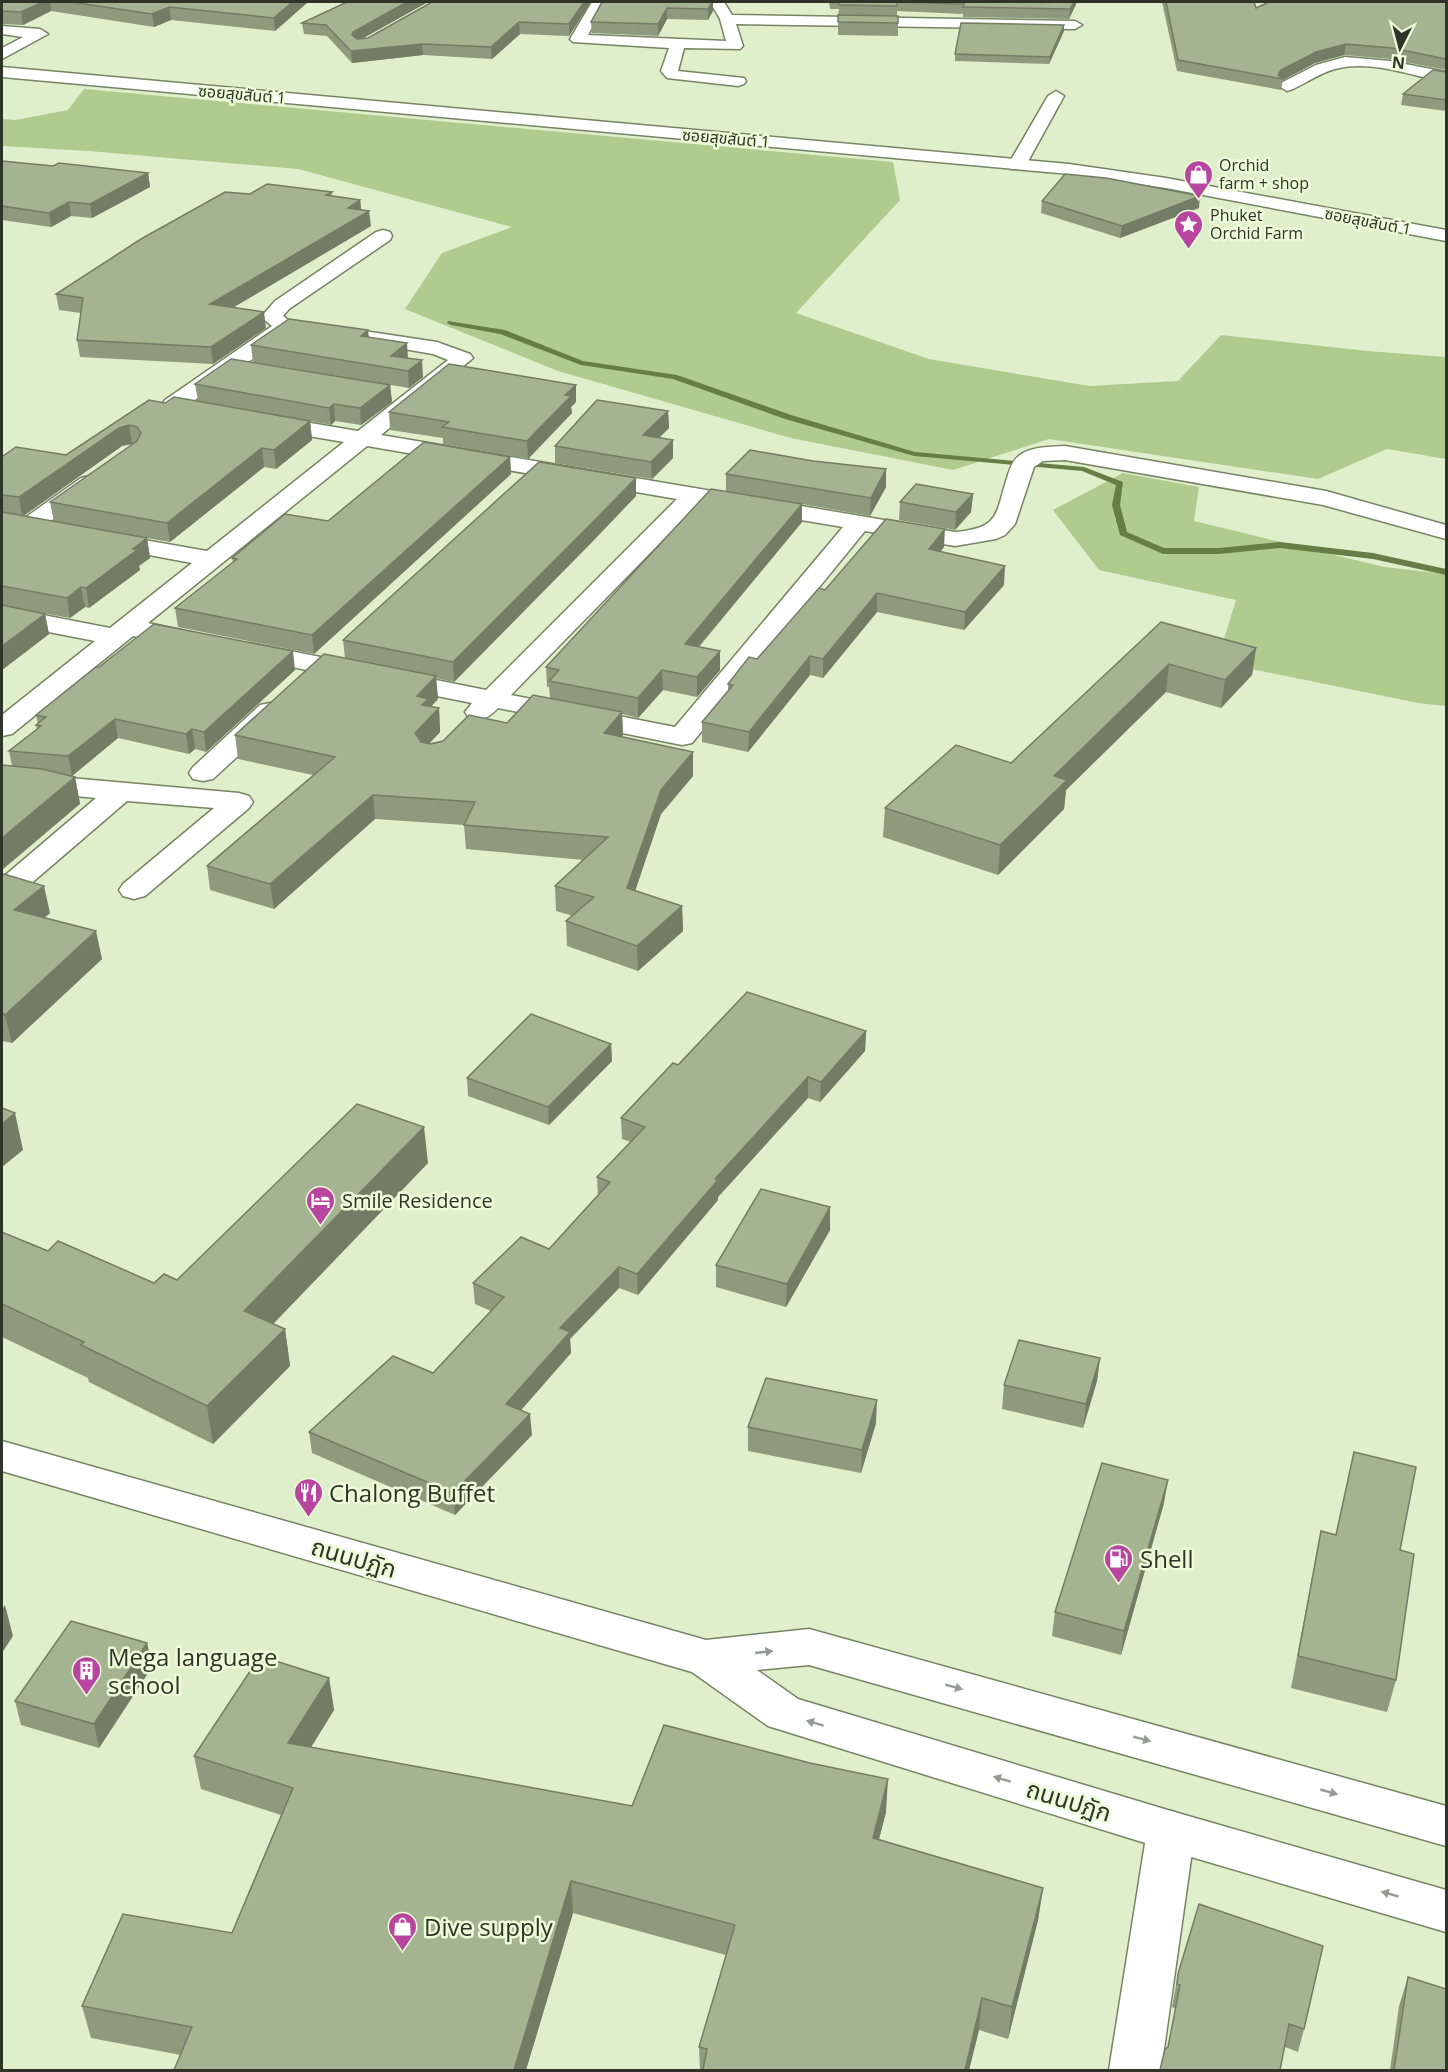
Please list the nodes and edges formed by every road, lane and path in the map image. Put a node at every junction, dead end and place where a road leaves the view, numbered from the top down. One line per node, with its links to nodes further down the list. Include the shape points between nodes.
1 (599, 2): 6 (street, via 578,39)
2 (717, 2): 3 (street)
3 (727, 20): 4 (street); 6 (street, via 735,46)
4 (1075, 26)
5 (2, 30): 7 (street, via 40,34)
6 (678, 44): 10 (street, via 669,71 673,75)
7 (2, 54)
8 (2, 72): 13 (street, ซอยสุขสันต์ 1)
9 (1446, 77): 11 (street, via 1343,62)
10 (738, 81)
11 (1287, 86)
12 (1056, 96): 13 (street)
13 (1017, 165): 15 (street, ซอยสุขสันต์ 1, via 1166,183)
14 (383, 236): 16 (street, via 282,305 271,317)
15 (1446, 236)
16 (286, 326): 17 (street); 19 (street)
17 (310, 329)
18 (345, 334): 21 (street, via 437,348 463,358 402,395)
19 (228, 366): 20 (street); 21 (street, via 173,405)
20 (252, 370)
21 (361, 440): 24 (street); 30 (street)
22 (557, 446): 24 (street)
23 (102, 473): 28 (street)
24 (526, 477): 25 (street)
25 (693, 496): 27 (street); 35 (street)
26 (2, 522): 28 (street)
27 (858, 524): 29 (street, via 936,537 979,538 1007,521 1012,495 1026,462 1036,456 1065,453 1326,498); 35 (street, via 682,737)
28 (27, 527): 30 (street)
29 (1446, 532)
30 (211, 560): 32 (street)
31 (2, 615): 32 (street)
32 (121, 632): 34 (street, via 224,646); 36 (street)
33 (346, 642): 34 (street)
34 (320, 665): 35 (street); 38 (street)
35 (491, 699): 37 (street)
36 (2, 728)
37 (458, 732)
38 (202, 773)
39 (2, 781): 40 (street)
40 (120, 792): 41 (street, via 239,802); 42 (street)
41 (134, 890)
42 (2, 893)
43 (2, 1456): 44 (street, ถนนปฏัก)
44 (706, 1658): 45 (street, ถนนปฏัก, one-way to 45, via 809,1647); 46 (street, ถนนปฏัก, one-way to 44, via 784,1713)
45 (1446, 1826)
46 (1171, 1831): 47 (street, ถนนปฏัก, one-way to 46); 48 (street)
47 (1446, 1911)
48 (1135, 2070)

